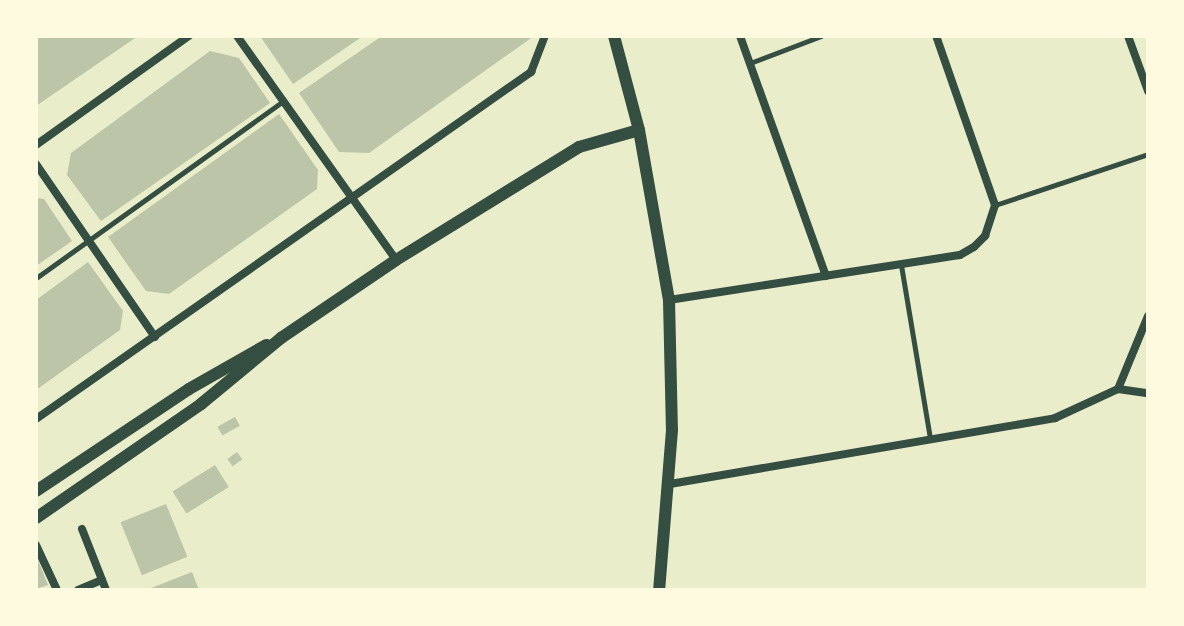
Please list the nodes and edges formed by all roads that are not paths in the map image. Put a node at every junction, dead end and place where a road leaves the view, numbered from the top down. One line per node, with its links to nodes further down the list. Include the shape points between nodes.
1 (189, 36): 13 (street)
2 (237, 36): 11 (street)
3 (545, 36): 16 (street, via 531,72)
4 (614, 36): 12 (street)
5 (740, 36): 9 (street)
6 (821, 36): 9 (lane)
7 (936, 36): 17 (street)
8 (1128, 36): 10 (street)
9 (749, 63): 21 (street)
10 (1148, 91)
11 (283, 101): 16 (street); 18 (lane)
12 (639, 130): 19 (street, via 579,147); 23 (street)
13 (36, 145)
14 (1148, 154): 17 (lane)
15 (36, 164): 18 (street)
16 (352, 198): 19 (street); 25 (street)
17 (995, 205): 20 (street, via 985,236 974,247 960,255)
18 (88, 240): 22 (lane); 25 (street)
19 (396, 260): 26 (street)
20 (900, 264): 21 (street); 30 (lane)
21 (826, 276): 23 (street)
22 (36, 278)
23 (669, 300): 31 (street)
24 (1148, 316): 27 (street)
25 (155, 337): 29 (street)
26 (281, 338): 32 (street, via 234,361); 33 (street, via 201,404)
27 (1118, 389): 28 (street); 30 (street, via 1055,418)
28 (1148, 393)
29 (36, 419)
30 (930, 439): 31 (street)
31 (670, 484): 40 (street)
32 (36, 491)
33 (36, 518)
34 (82, 529): 36 (street)
35 (36, 545): 37 (street)
36 (102, 580): 38 (street); 39 (street)
37 (57, 590)
38 (78, 590)
39 (106, 590)
40 (659, 590)

